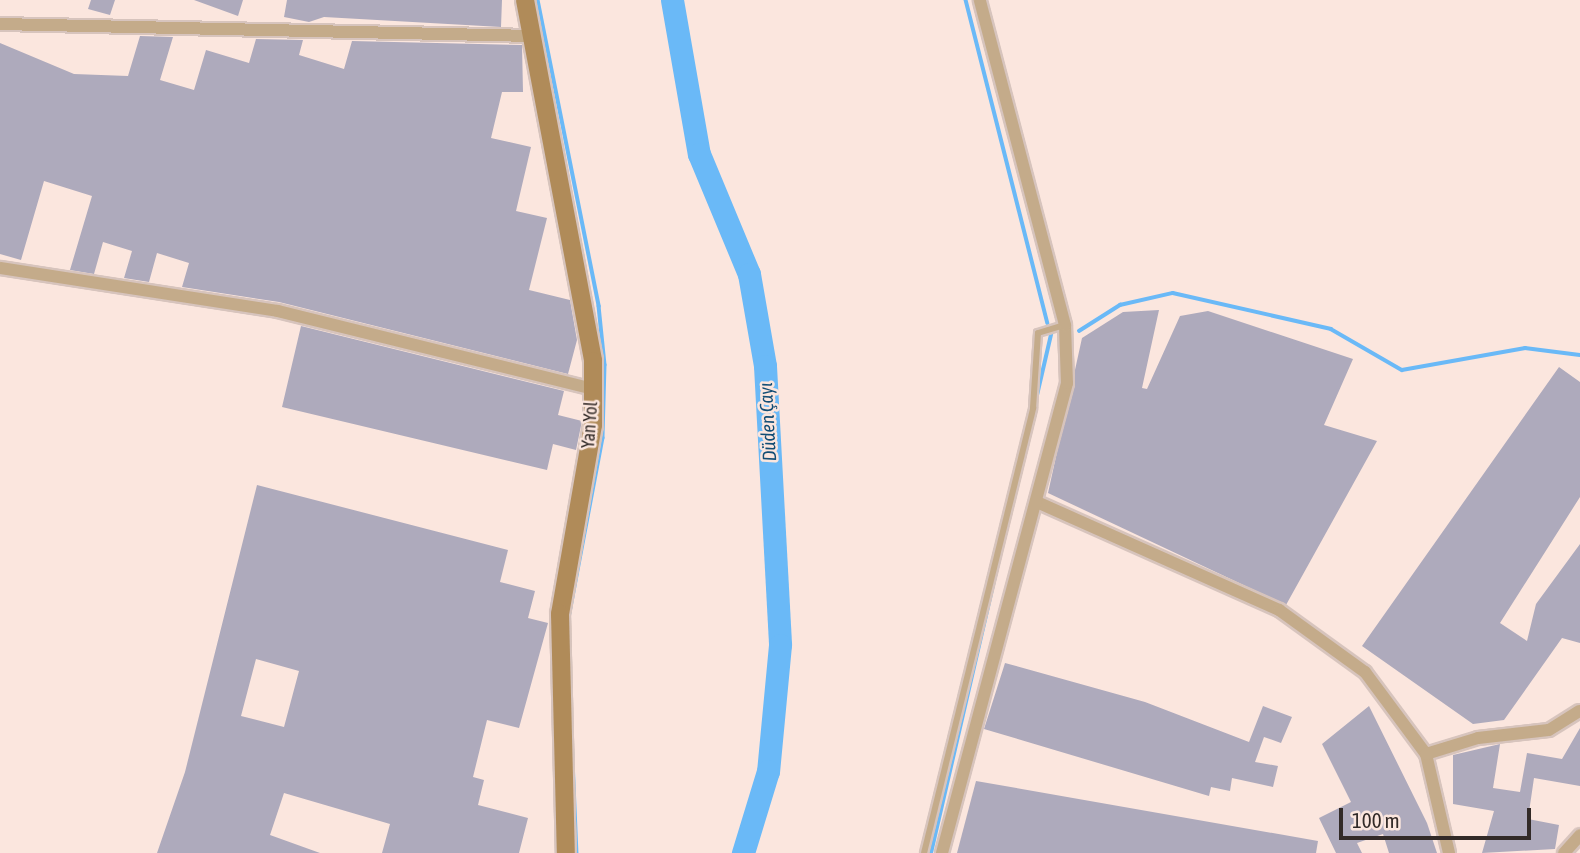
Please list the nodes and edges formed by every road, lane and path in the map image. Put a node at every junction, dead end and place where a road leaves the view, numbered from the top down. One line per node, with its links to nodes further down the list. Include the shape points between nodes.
1 (525, 0): 4 (street, Yan Yol)
2 (980, 0): 6 (street)
3 (0, 24): 4 (street)
4 (533, 36): 7 (street, Yan Yol, via 586,305)
5 (0, 268): 7 (street, via 278,311)
6 (1065, 325): 8 (street, via 1067,383); 13 (lane, via 1038,333 1033,408)
7 (593, 389): 12 (street, Yan Yol, via 593,425 560,614)
8 (1039, 503): 10 (street, via 1300,623 1383,690); 14 (street)
9 (1580, 711): 10 (street, via 1549,730 1478,738)
10 (1426, 754): 15 (street)
11 (1580, 835): 16 (street)
12 (566, 853)
13 (924, 853)
14 (942, 853)
15 (1449, 853)
16 (1564, 853)

